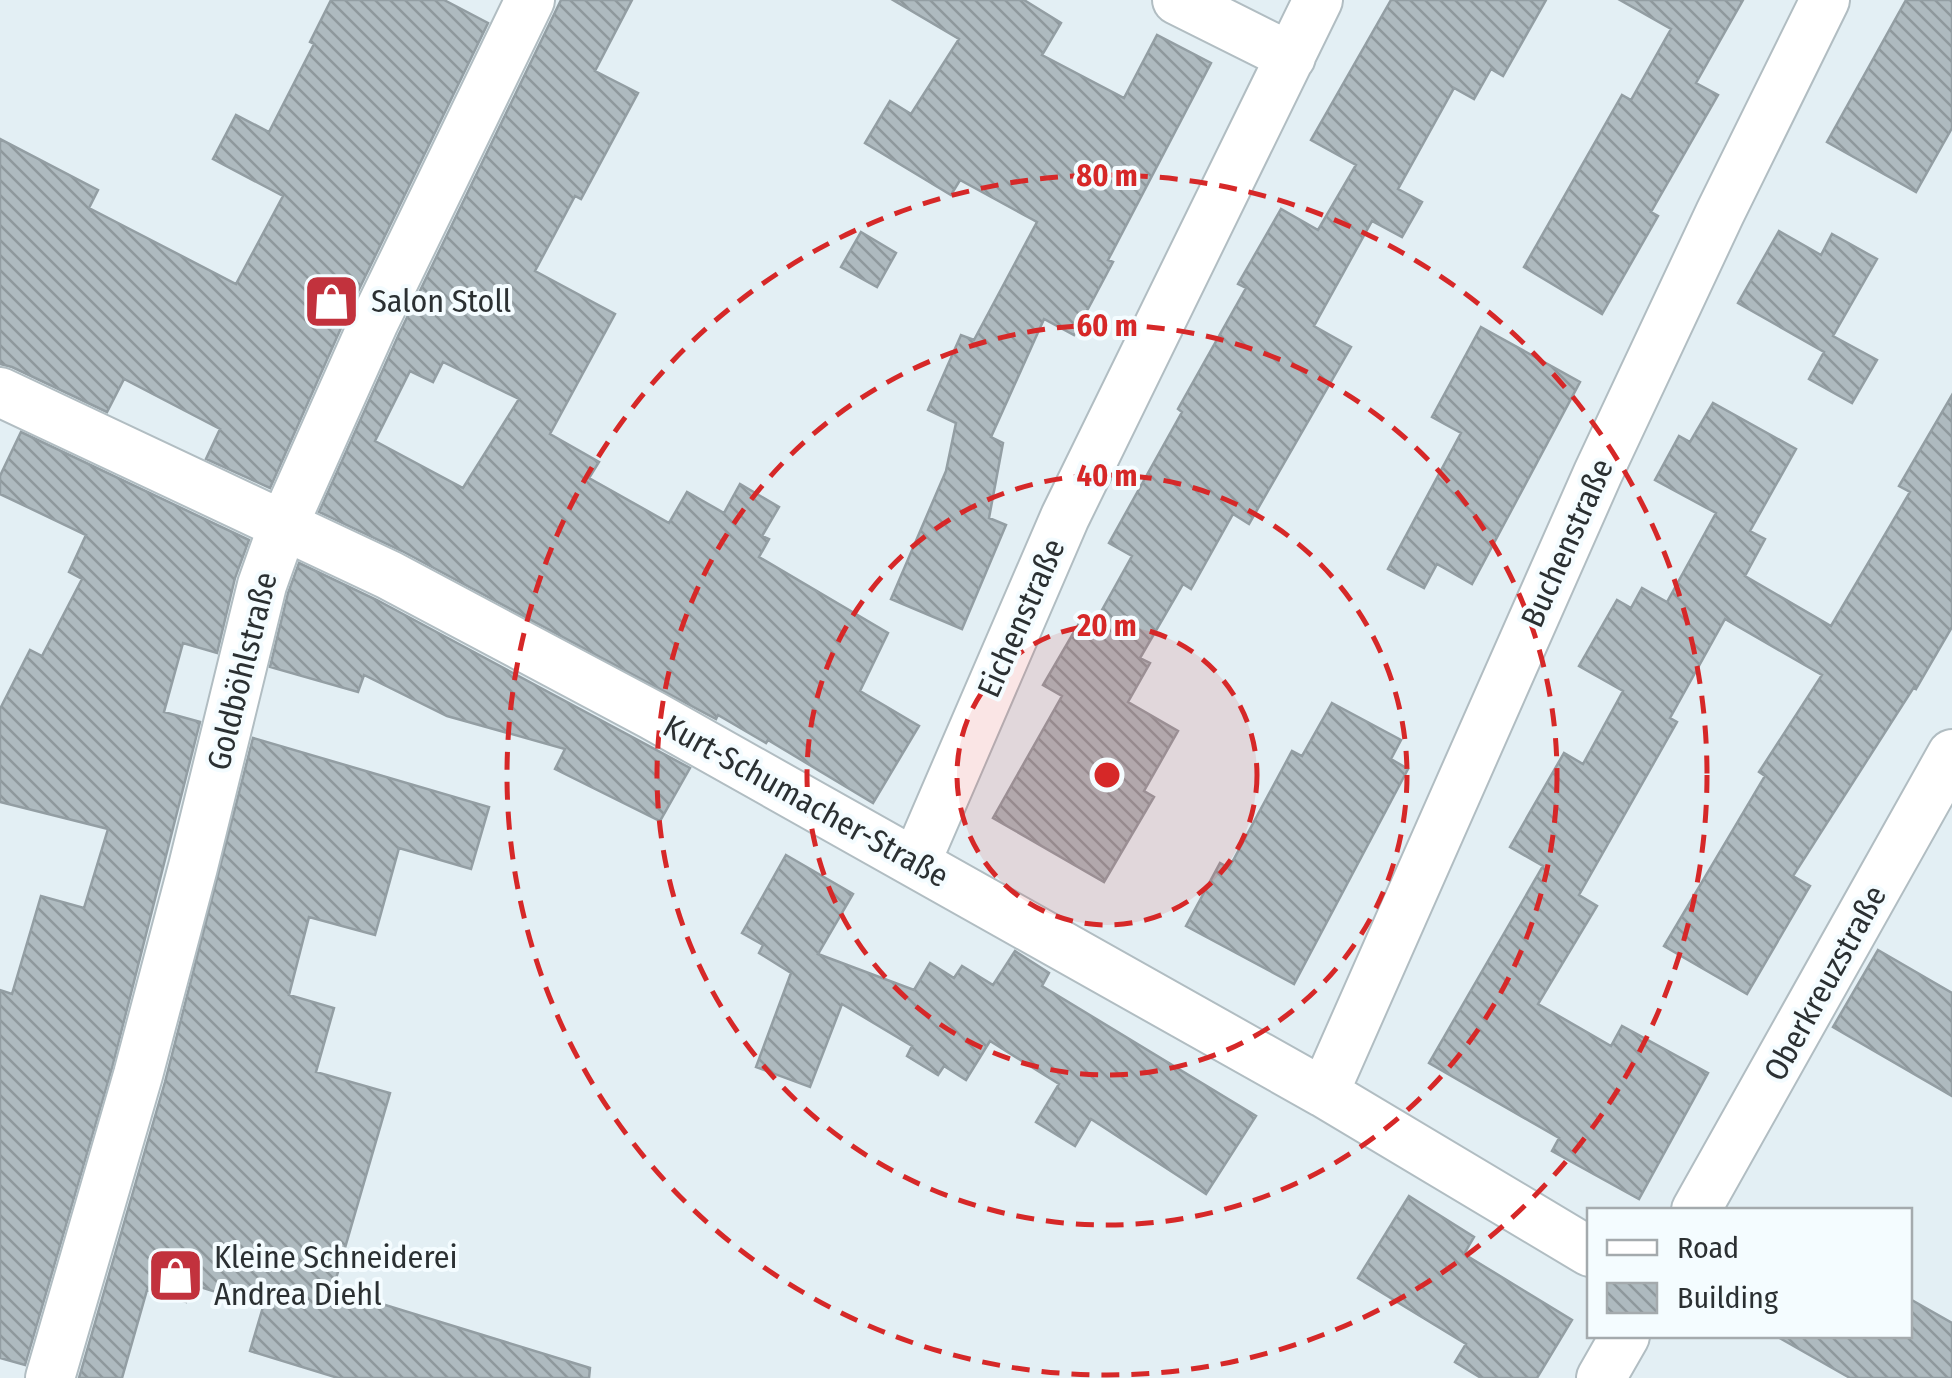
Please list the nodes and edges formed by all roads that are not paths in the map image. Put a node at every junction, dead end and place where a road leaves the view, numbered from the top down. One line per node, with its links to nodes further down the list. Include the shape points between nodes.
1 (530, 0): 7 (street, Goldböhlstraße)
2 (1177, 0): 5 (street)
3 (1318, 0): 5 (street, Eichenstraße)
4 (1824, 0): 10 (street, Buchenstraße, via 1606,456)
5 (1291, 57): 9 (street, Eichenstraße, via 1065,517)
6 (0, 392): 7 (street, Kurt-Schumacher-Straße)
7 (283, 526): 9 (street, Kurt-Schumacher-Straße, via 652,714); 14 (street, Goldböhlstraße)
8 (1952, 754): 11 (street, Oberkreuzstraße)
9 (916, 862): 10 (street, Kurt-Schumacher-Straße)
10 (1324, 1094): 12 (street, Kurt-Schumacher-Straße)
11 (1697, 1208)
12 (1587, 1250)
13 (1624, 1338): 15 (street)
14 (50, 1378)
15 (1601, 1378)

